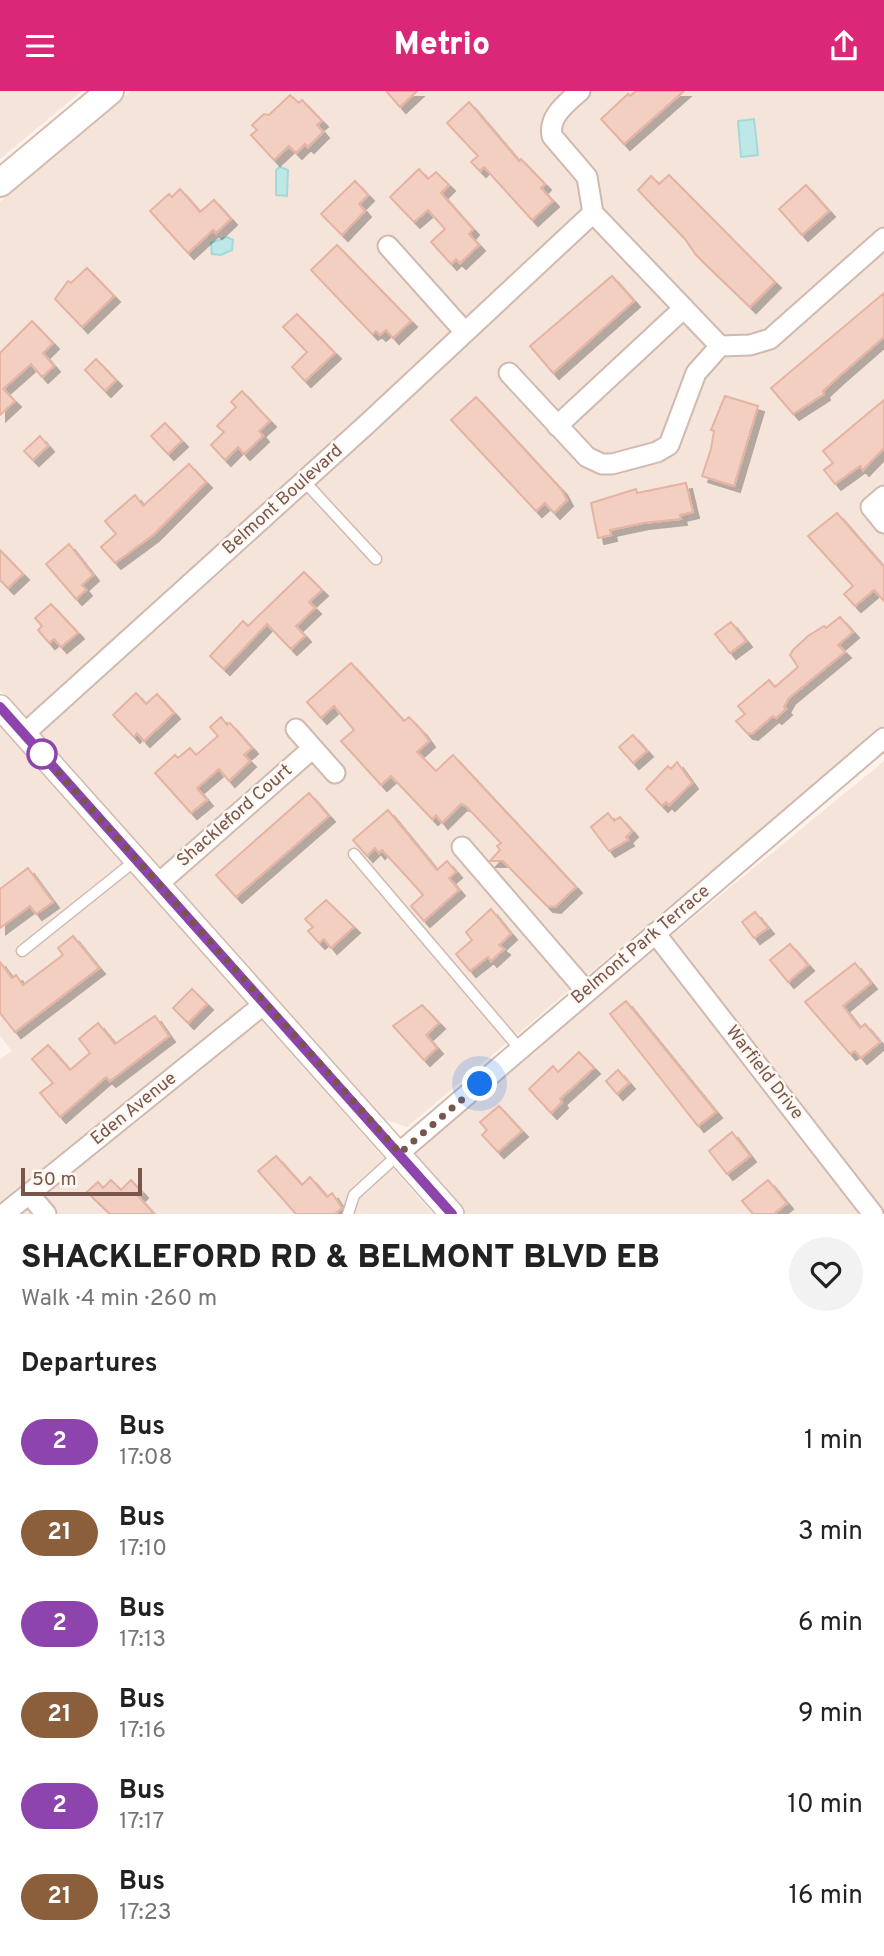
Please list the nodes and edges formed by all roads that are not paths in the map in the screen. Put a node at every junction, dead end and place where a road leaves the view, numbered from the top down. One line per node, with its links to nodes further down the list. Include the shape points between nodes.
1 (110, 91): 3 (main road)
2 (580, 91): 4 (street, via 559,110 551,129 587,177)
3 (0, 183)
4 (593, 213): 7 (street); 8 (street, Belmont Boulevard)
5 (884, 238): 9 (street, via 769,338 750,345)
6 (388, 246): 8 (street)
7 (684, 308): 9 (street); 11 (street)
8 (464, 331): 12 (street, Belmont Boulevard)
9 (720, 346): 11 (street, via 696,373 673,440 664,449 602,464 587,457)
10 (509, 373): 11 (street)
11 (557, 426)
12 (304, 481): 15 (lane); 18 (street, Belmont Boulevard)
13 (884, 496): 14 (street, via 871,507)
14 (884, 523)
15 (376, 559)
16 (0, 707): 18 (street)
17 (296, 729): 20 (street)
18 (24, 734): 24 (street)
19 (884, 738): 26 (street, Belmont Park Terrace)
20 (313, 748): 21 (street); 25 (street, Shackleford Court)
21 (335, 773)
22 (462, 847): 28 (street)
23 (354, 854): 30 (lane)
24 (137, 860): 25 (street); 27 (lane)
25 (158, 884): 29 (street)
26 (655, 933): 28 (street, Belmont Park Terrace); 37 (street, Warfield Drive)
27 (22, 951)
28 (586, 991): 30 (street, Belmont Park Terrace)
29 (264, 1003): 31 (street); 32 (street, Eden Avenue)
30 (520, 1049): 31 (street, Belmont Park Terrace)
31 (400, 1153): 35 (lane, via 354,1195); 36 (street)
32 (30, 1195): 33 (street, Eden Avenue); 34 (street)
33 (4, 1214)
34 (46, 1214)
35 (348, 1214)
36 (452, 1214)
37 (873, 1214)

